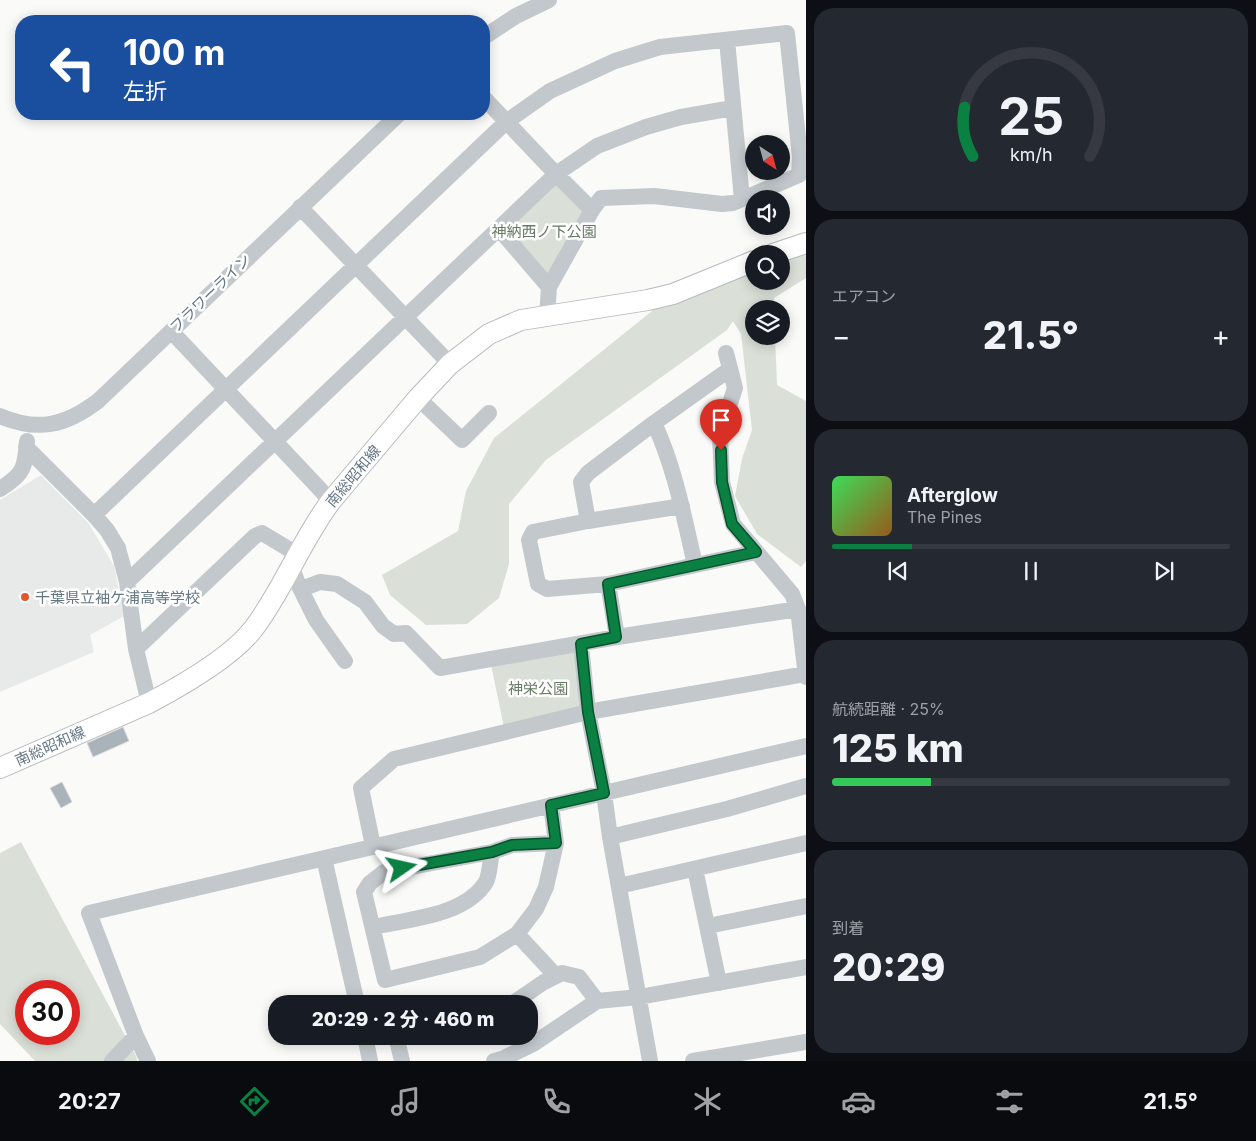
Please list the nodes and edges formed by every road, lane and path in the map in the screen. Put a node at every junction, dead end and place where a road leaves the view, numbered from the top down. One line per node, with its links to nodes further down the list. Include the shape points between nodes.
1 (549, 0): 2 (street)
2 (490, 33)
3 (727, 40): 5 (street); 7 (street, via 660,47 615,61 550,91); 9 (street, via 787,33)
4 (490, 105): 7 (street)
5 (734, 108): 8 (street, via 646,127 597,146); 10 (street)
6 (393, 120): 11 (street, フラワーライン)
7 (506, 122): 8 (street); 16 (street)
8 (556, 174): 12 (street); 13 (street)
9 (802, 175): 10 (street)
10 (742, 199): 12 (street, via 722,204 654,196 601,198)
11 (300, 207): 16 (street); 21 (street, フラワーライン)
12 (592, 210): 18 (street)
13 (500, 230): 18 (street); 20 (street)
14 (806, 243): 15 (main road)
15 (790, 248)
16 (356, 265): 20 (street); 25 (street)
17 (745, 265): 19 (main road, 南総昭和線, via 673,294)
18 (549, 287): 19 (street)
19 (548, 316): 23 (main road, 南総昭和線, via 521,320 489,334)
20 (406, 318): 23 (street); 31 (street)
21 (171, 331): 25 (street); 30 (street, フラワーライン, via 86,410 71,419 52,424)
22 (726, 354): 24 (street)
23 (450, 364): 26 (main road, 南総昭和線)
24 (730, 370): 29 (street); 38 (street, via 735,388 720,434 722,482 732,524)
25 (226, 390): 31 (street); 36 (street)
26 (418, 398): 27 (street, via 462,440); 34 (main road, 南総昭和線)
27 (489, 413)
28 (0, 416): 30 (street, フラワーライン)
29 (654, 423): 35 (street, via 666,449); 37 (street, via 588,473 581,482)
30 (28, 424): 32 (street)
31 (275, 442): 34 (street); 41 (street)
32 (26, 447): 33 (street, via 22,472); 36 (street)
33 (0, 489)
34 (331, 501): 39 (main road, 南総昭和線)
35 (682, 506): 37 (street); 40 (street)
36 (94, 515): 41 (street, via 118,548)
37 (588, 521): 43 (street, via 533,532 529,540 538,584 547,590)
38 (756, 552): 40 (street); 44 (street, via 792,594)
39 (294, 560): 42 (street); 47 (street, via 262,533 255,536); 50 (main road, 南総昭和線, via 254,629 238,646)
40 (695, 565): 43 (street)
41 (127, 582): 47 (street)
42 (298, 584): 46 (street, via 304,588 320,582 337,584 365,602 383,626 394,634 406,633 440,668); 48 (street, via 316,620)
43 (608, 584): 45 (street)
44 (798, 609): 45 (street); 49 (street)
45 (616, 637): 46 (street)
46 (581, 644): 51 (street)
47 (136, 649): 50 (street)
48 (345, 661)
49 (806, 676): 51 (street)
50 (150, 703): 53 (main road, 南総昭和線)
51 (588, 712): 55 (street); 60 (street, via 394,759 362,788)
52 (806, 746): 55 (street)
53 (0, 768)
54 (806, 786): 57 (street)
55 (604, 793): 56 (street); 57 (street)
56 (551, 805): 58 (street); 60 (street)
57 (610, 837): 64 (street)
58 (556, 843): 61 (street, via 512,845); 68 (street, via 546,887 536,909)
59 (806, 843): 63 (street)
60 (373, 846): 62 (street)
61 (492, 852): 67 (street, via 487,880 465,904 449,911); 67 (street, via 384,872 364,892)
62 (324, 858): 72 (street); 76 (street, via 89,913)
63 (695, 869): 64 (street); 66 (street)
64 (619, 886): 74 (street)
65 (806, 906): 66 (street)
66 (708, 926): 71 (street)
67 (373, 927): 68 (street, via 385,980 480,957)
68 (517, 934): 70 (street)
69 (806, 967): 71 (street)
70 (556, 976): 73 (street); 75 (street, via 562,973 579,977)
71 (719, 983): 74 (street)
72 (355, 995)
73 (525, 995)
74 (639, 997): 75 (street); 85 (street)
75 (597, 1001): 84 (street, via 532,1044)
76 (136, 1036): 80 (street); 81 (street)
77 (806, 1042): 86 (street)
78 (367, 1045): 82 (street)
79 (398, 1045): 83 (street)
80 (112, 1061)
81 (148, 1061)
82 (370, 1061)
83 (402, 1061)
84 (494, 1061)
85 (650, 1061)
86 (692, 1061)

